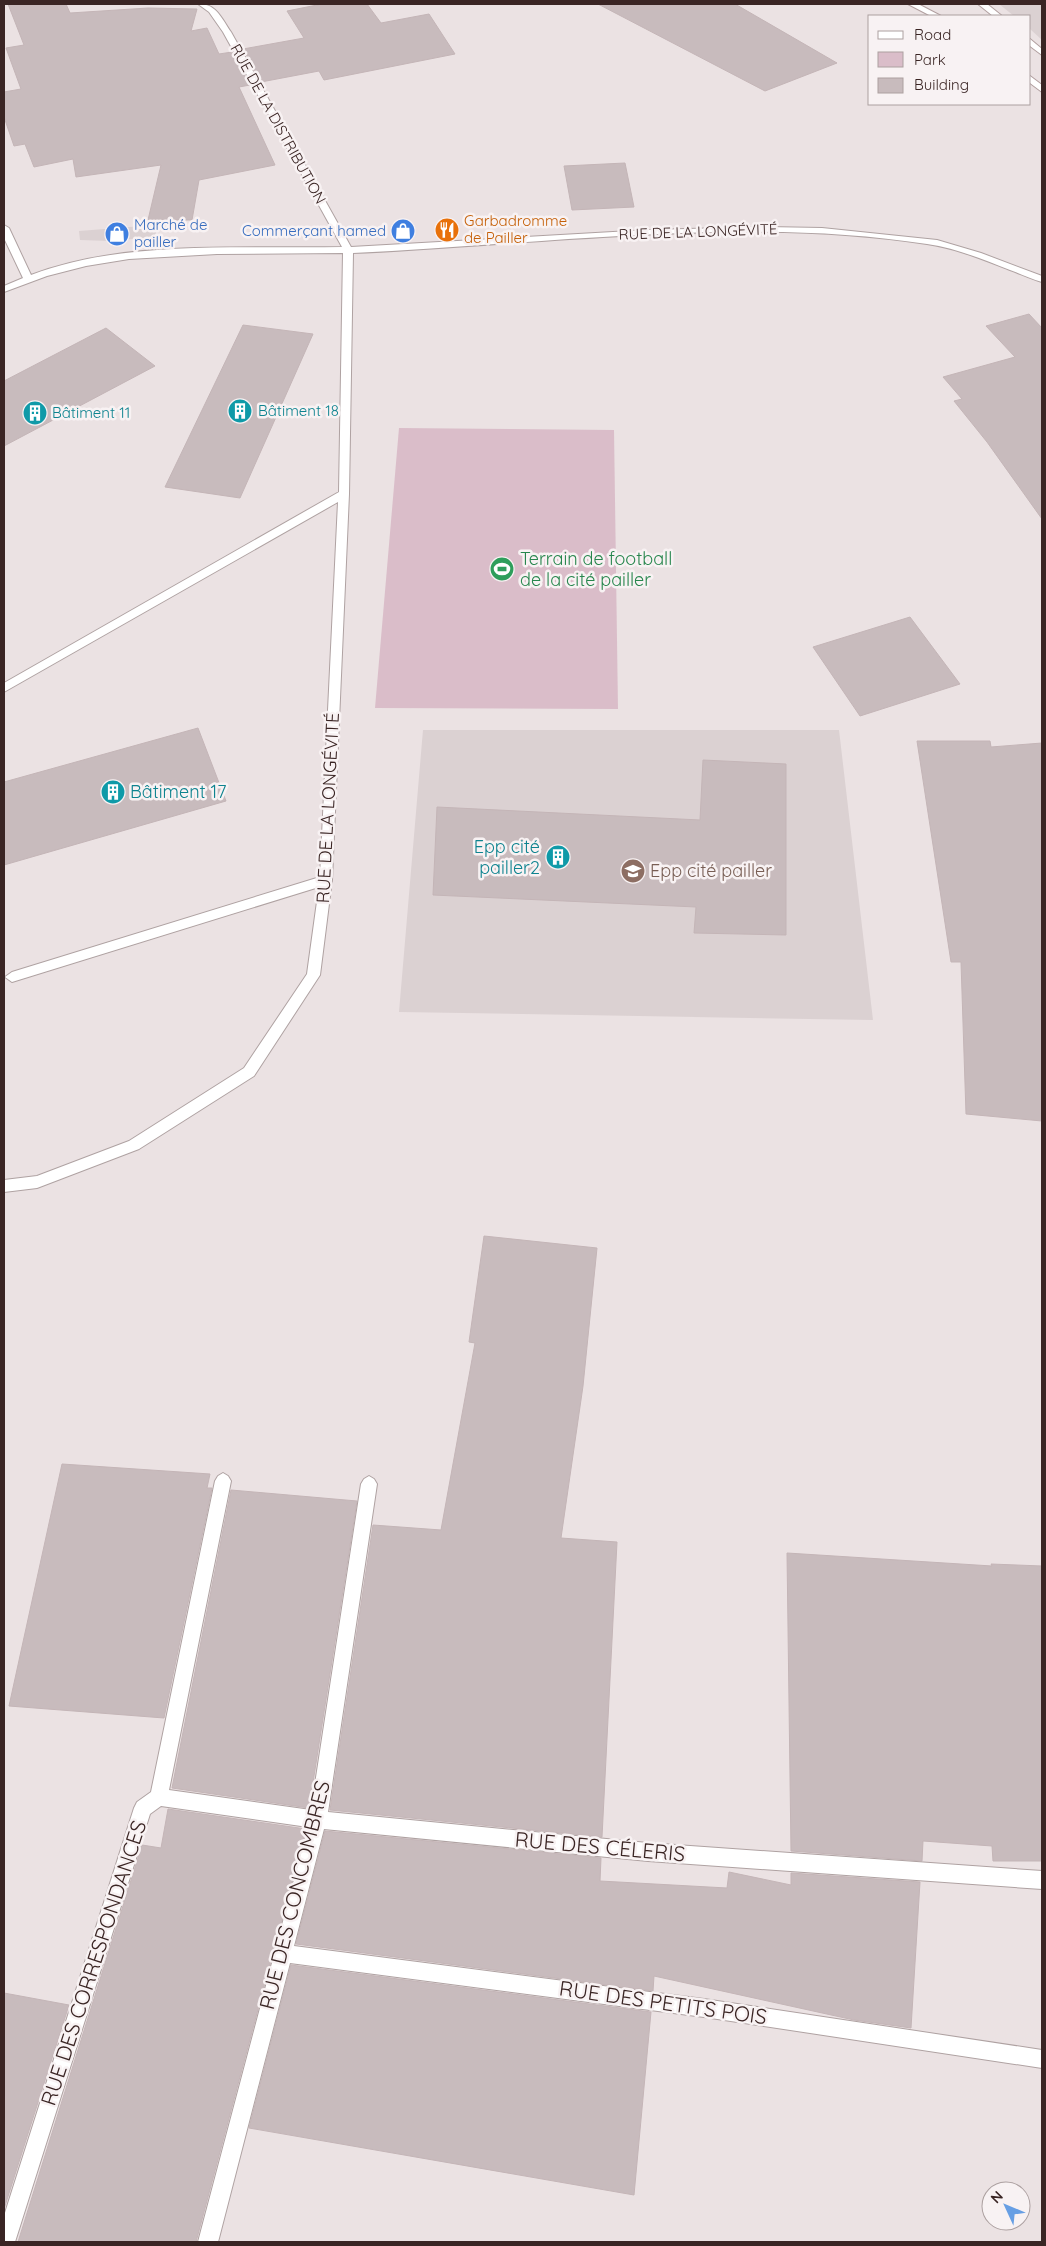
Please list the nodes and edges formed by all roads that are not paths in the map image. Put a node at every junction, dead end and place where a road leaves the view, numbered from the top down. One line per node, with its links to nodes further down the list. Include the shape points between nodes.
1 (202, 4): 11 (street, RUE DE LA DISTRIBUTION, via 212,10 227,32)
2 (912, 4): 4 (street)
3 (982, 4): 5 (street)
4 (935, 15)
5 (997, 15)
6 (1031, 43): 7 (street)
7 (1042, 53)
8 (1031, 80): 9 (street)
9 (1042, 89)
10 (4, 228): 12 (street)
11 (348, 250): 12 (street, RUE DE LA LONGÉVITÉ, via 145,256 92,262); 13 (street, RUE DE LA LONGÉVITÉ, via 686,231 863,233 936,243 996,260); 15 (street, RUE DE LA LONGÉVITÉ)
12 (27, 278): 14 (street, RUE DE LA LONGÉVITÉ)
13 (1042, 279)
14 (4, 289)
15 (344, 494): 16 (street); 17 (street, RUE DE LA LONGÉVITÉ)
16 (4, 688)
17 (326, 880): 18 (street); 19 (street, RUE DE LA LONGÉVITÉ, via 313,975 249,1072 134,1145 37,1182)
18 (12, 978)
19 (4, 1186)
20 (223, 1481): 22 (street)
21 (369, 1484): 23 (street, RUE DES CONCOMBRES)
22 (159, 1797): 23 (street, RUE DES CÉLERIS); 27 (street, RUE DES CORRESPONDANCES, via 143,1808)
23 (318, 1820): 24 (street, RUE DES CÉLERIS, via 648,1852); 25 (street, RUE DES CONCOMBRES)
24 (1042, 1880)
25 (282, 1952): 26 (street, RUE DES PETITS POIS, via 694,2007); 28 (street, RUE DES CONCOMBRES)
26 (1042, 2059)
27 (5, 2242)
28 (208, 2242)

